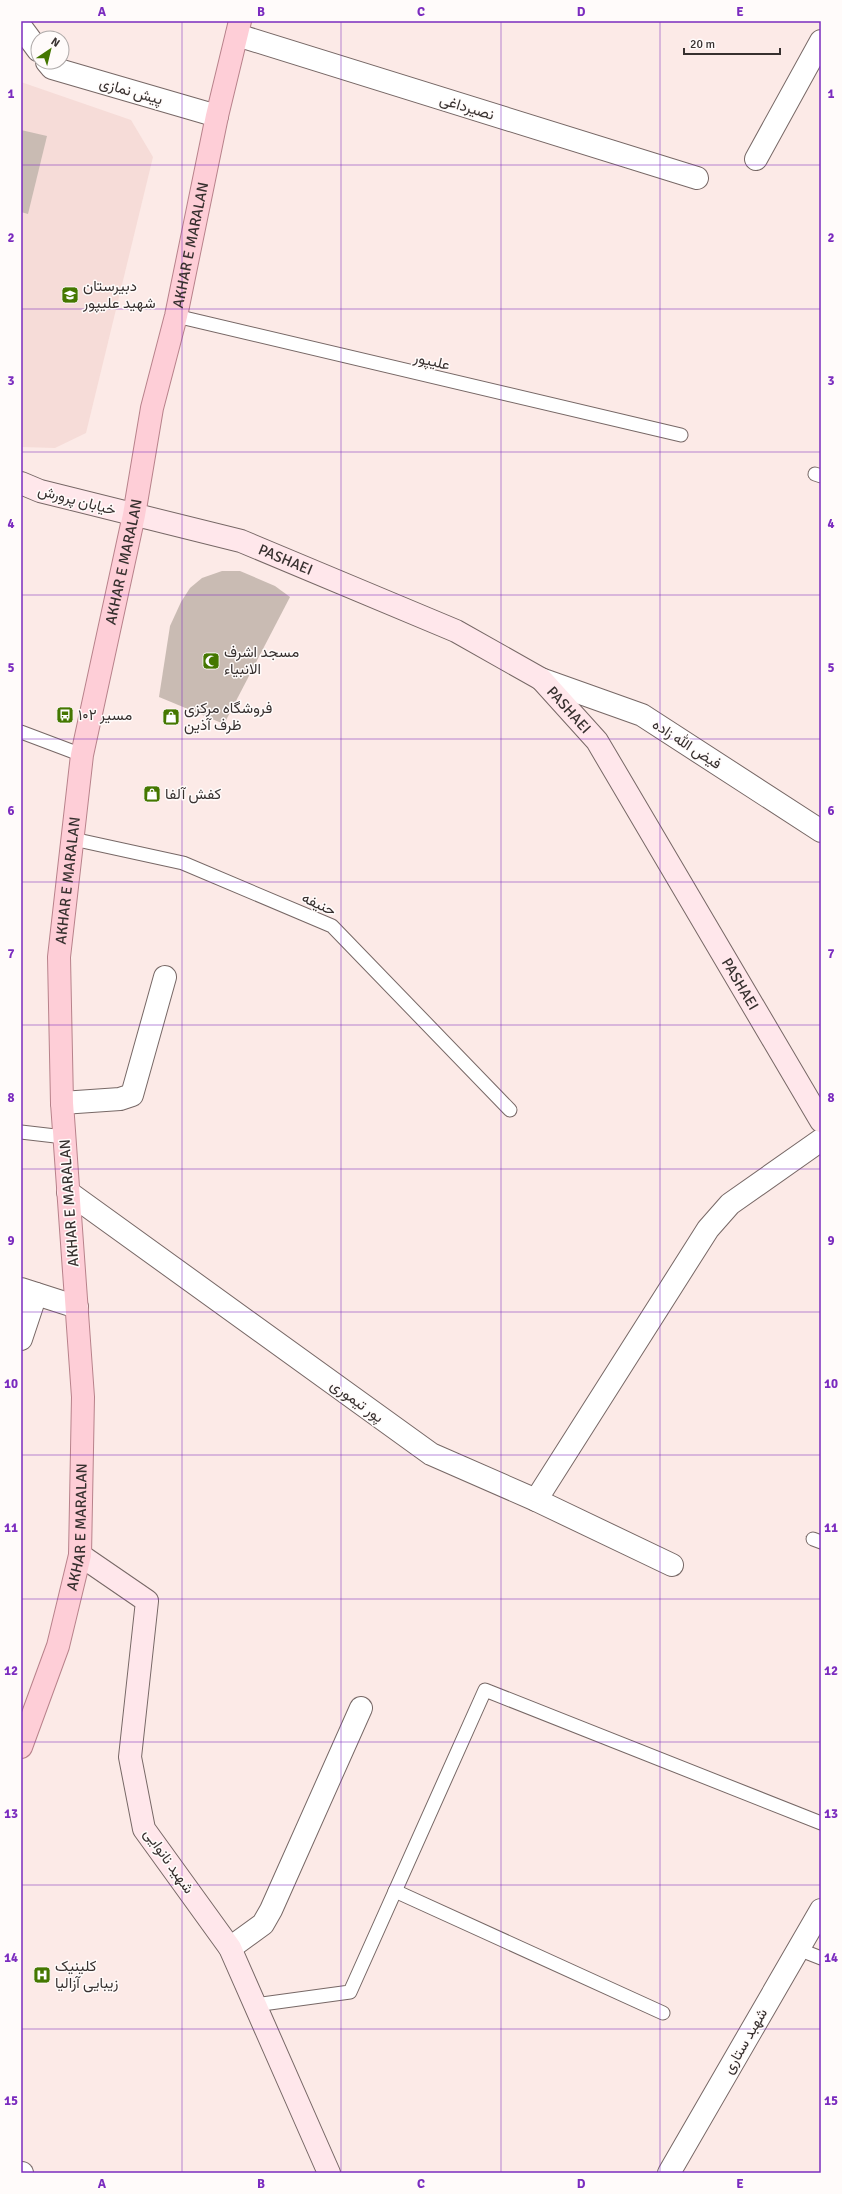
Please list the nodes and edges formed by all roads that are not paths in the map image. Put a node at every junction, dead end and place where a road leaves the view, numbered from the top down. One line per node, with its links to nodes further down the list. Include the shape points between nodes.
1 (21, 28): 3 (street)
2 (239, 28): 6 (main road, AKHAR E MARALAN); 8 (street, نصیرداغی)
3 (30, 40)
4 (821, 41): 7 (street)
5 (59, 70): 6 (street, پیش نمازی)
6 (217, 116): 9 (main road, AKHAR E MARALAN)
7 (756, 159)
8 (697, 178)
9 (176, 316): 10 (lane, علیپور); 12 (main road, AKHAR E MARALAN, via 152,408)
10 (681, 435)
11 (21, 483): 12 (main road, خیابان پرورش, via 40,491)
12 (134, 515): 13 (main road, PASHAEI, via 241,541 456,630); 15 (main road, AKHAR E MARALAN)
13 (542, 679): 16 (street, فیض الله زاده, via 642,715); 21 (main road, PASHAEI, via 597,741)
14 (21, 732): 15 (lane)
15 (82, 755): 17 (main road, AKHAR E MARALAN)
16 (820, 829)
17 (72, 839): 19 (main road, AKHAR E MARALAN, via 59,957); 20 (lane, حنیفه, via 183,863 332,926)
18 (165, 977): 19 (street, via 132,1094 120,1099)
19 (62, 1103): 23 (main road, AKHAR E MARALAN)
20 (510, 1110)
21 (821, 1121)
22 (21, 1132): 23 (lane)
23 (64, 1137): 25 (main road, AKHAR E MARALAN)
24 (821, 1140): 29 (street, via 730,1204 708,1229)
25 (68, 1192): 27 (main road, AKHAR E MARALAN); 29 (street, پور تیموری, via 431,1454)
26 (29, 1291): 27 (street); 28 (street)
27 (77, 1307): 30 (main road, AKHAR E MARALAN, via 83,1397)
28 (21, 1339)
29 (536, 1500): 31 (street, پور تیموری)
30 (80, 1555): 33 (main road, AKHAR E MARALAN, via 58,1646); 37 (main road, شهید نانوایی, via 147,1601 130,1757 144,1829)
31 (672, 1565)
32 (361, 1708): 37 (street, via 271,1910 263,1924)
33 (21, 1747)
34 (821, 1823): 35 (lane, via 485,1690)
35 (395, 1891): 40 (lane, via 350,1992); 41 (lane)
36 (821, 1910): 38 (street, شهبد ستاری)
37 (230, 1948): 40 (main road, شهید نانوایی)
38 (798, 1949): 39 (lane); 43 (street, شهبد ستاری)
39 (821, 1958)
40 (255, 2005): 42 (main road, شهید نانوایی)
41 (662, 2013)
42 (329, 2173)
43 (669, 2173)

